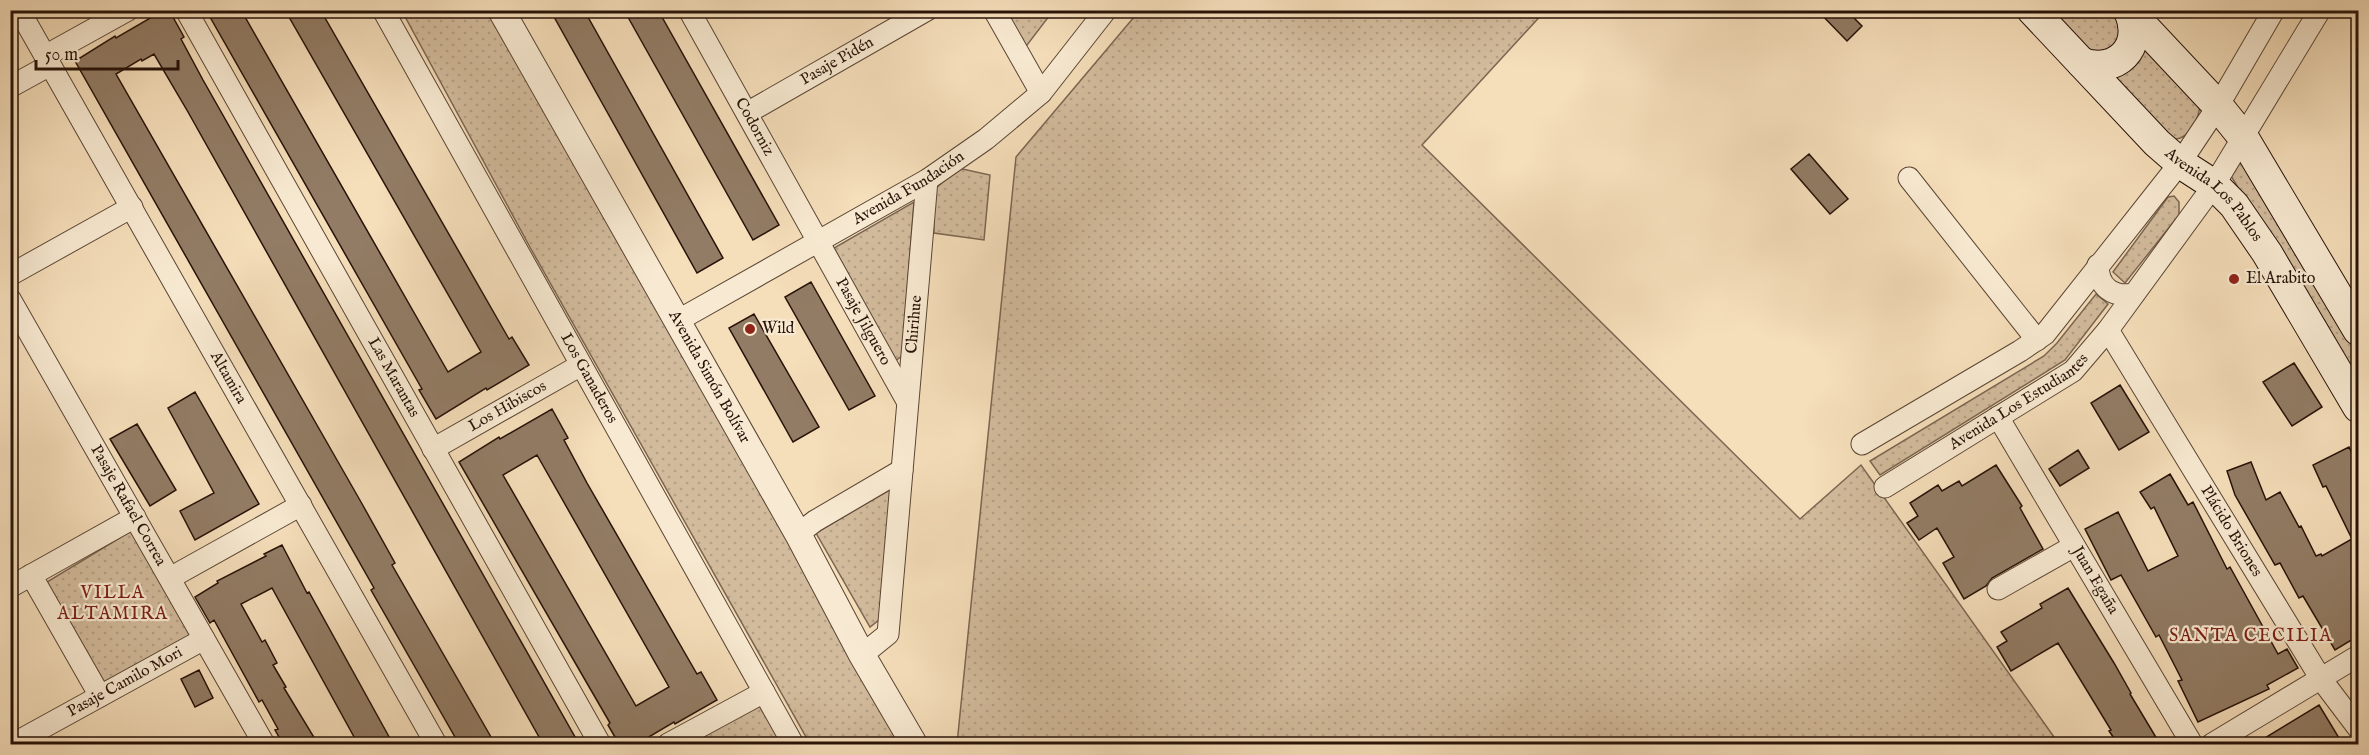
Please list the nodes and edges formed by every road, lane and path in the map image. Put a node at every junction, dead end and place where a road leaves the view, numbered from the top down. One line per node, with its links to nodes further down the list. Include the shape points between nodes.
1 (20, 10): 14 (street, Altamira)
2 (128, 10): 14 (street)
3 (186, 10): 40 (street, Las Marantas)
4 (383, 10): 35 (street, Los Ganaderos)
5 (501, 10): 31 (street, Avenida Simón Bolívar)
6 (689, 10): 19 (street, Codorniz)
7 (927, 10): 19 (street, Pasaje Pidén)
8 (994, 10): 17 (street)
9 (2032, 10): 15 (main road, Avenida Los Pablos)
10 (2274, 10): 18 (street)
11 (2320, 10): 20 (street, Avenida Los Estudiantes)
12 (1102, 12): 17 (street, Avenida Fundación)
13 (2129, 12): 15 (main road, via 2134,22 2133,40 2124,56 2108,65); 18 (main road)
14 (47, 60): 16 (street); 25 (street, Altamira)
15 (2082, 63): 21 (main road, Avenida Los Pablos)
16 (10, 87)
17 (1041, 93): 23 (street, Avenida Fundación, via 986,139)
18 (2218, 106): 20 (main road); 21 (street)
19 (747, 113): 26 (street, Codorniz)
20 (2243, 137): 24 (street, Avenida Los Estudiantes); 33 (main road)
21 (2180, 163): 24 (main road, Avenida Los Pablos); 27 (street)
22 (1909, 178): 34 (street)
23 (927, 180): 26 (street, Avenida Fundación); 36 (street, Chirihue)
24 (2214, 185): 29 (street, Avenida Los Estudiantes); 37 (main road, Avenida Los Pablos, via 2240,213)
25 (132, 207): 28 (street); 43 (street, Altamira)
26 (819, 243): 31 (street, Avenida Fundación); 36 (street, Pasaje Jilguero)
27 (2098, 265): 29 (street, via 2100,280 2110,291 2117,295); 34 (street)
28 (10, 275)
29 (2134, 294): 32 (street, Avenida Los Estudiantes)
30 (10, 299): 44 (street, Pasaje Rafael Correa)
31 (677, 321): 45 (street, Avenida Simón Bolívar)
32 (2108, 330): 38 (street, Avenida Los Estudiantes, via 2063,379); 54 (street, Plácido Briones)
33 (2358, 330)
34 (2037, 340): 39 (street)
35 (581, 365): 40 (street, Los Hibiscos); 55 (street, Los Ganaderos)
36 (907, 401): 41 (street, Chirihue)
37 (2358, 407)
38 (1998, 417): 42 (street, Avenida Los Estudiantes); 46 (street, Juan Egaña)
39 (1862, 444)
40 (433, 449): 61 (street, Las Marantas)
41 (902, 470): 45 (street, via 815,520); 52 (street, Chirihue, via 888,634)
42 (1885, 488)
43 (301, 505): 48 (street); 60 (street, Altamira)
44 (135, 517): 47 (street); 48 (street, Pasaje Rafael Correa)
45 (798, 534): 52 (street, Avenida Simón Bolívar)
46 (2074, 546): 50 (street); 65 (street, Juan Egaña)
47 (32, 575): 49 (street); 56 (street)
48 (170, 578): 51 (street, Pasaje Rafael Correa)
49 (10, 587)
50 (1998, 589)
51 (204, 639): 56 (street, Pasaje Camilo Mori); 59 (street, Pasaje Rafael Correa)
52 (862, 655): 64 (street, Avenida Simón Bolívar)
53 (2358, 656): 54 (street)
54 (2321, 679): 57 (street, Plácido Briones); 66 (street)
55 (764, 692): 62 (street); 63 (street, Los Ganaderos)
56 (100, 696): 58 (street, Pasaje Camilo Mori)
57 (2358, 728)
58 (13, 744)
59 (264, 744)
60 (436, 744)
61 (600, 744)
62 (668, 744)
63 (793, 744)
64 (914, 744)
65 (2192, 744)
66 (2212, 744)

